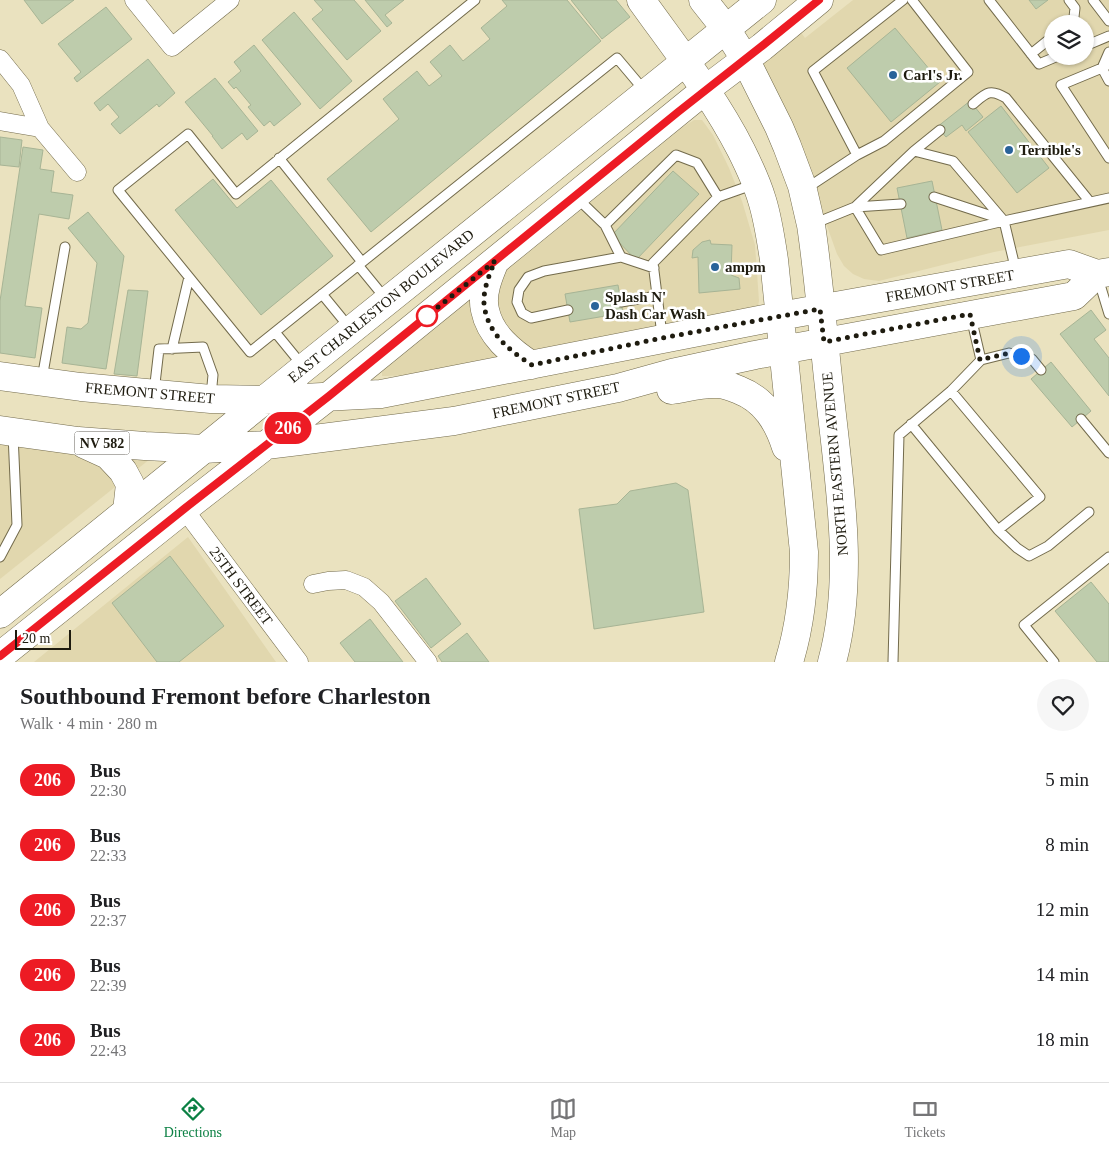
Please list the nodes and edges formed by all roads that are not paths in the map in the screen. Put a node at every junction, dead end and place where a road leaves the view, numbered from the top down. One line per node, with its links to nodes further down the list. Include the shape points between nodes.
1 (134, 0): 2 (street, via 172,47)
2 (230, 0)
3 (475, 0): 35 (lane)
4 (641, 0): 23 (main road)
5 (704, 0): 15 (main road, NORTH EASTERN AVENUE)
6 (762, 0): 15 (main road, EAST CHARLESTON BOULEVARD)
7 (819, 0): 22 (main road)
8 (912, 0): 34 (lane, via 968,72 884,141)
9 (989, 0): 20 (lane)
10 (1069, 0): 13 (lane)
11 (1093, 0): 14 (lane)
12 (899, 1): 34 (lane, via 813,71)
13 (1074, 15)
14 (1109, 21)
15 (726, 29): 22 (main road, NORTH EASTERN AVENUE); 23 (main road, EAST CHARLESTON BOULEVARD)
16 (1109, 36): 17 (lane)
17 (1094, 42)
18 (1044, 43): 20 (lane)
19 (1109, 52): 25 (lane)
20 (1031, 54): 24 (lane, via 1038,64)
21 (0, 59): 31 (street, via 21,85)
22 (745, 59): 27 (main road); 39 (main road, NORTH EASTERN AVENUE, via 787,146)
23 (685, 62): 27 (main road); 28 (main road, EAST CHARLESTON BOULEVARD)
24 (1044, 62)
25 (1105, 66): 26 (lane); 36 (lane, via 1061,85)
26 (1109, 81)
27 (705, 90): 38 (main road, via 729,128); 40 (main road)
28 (646, 93): 53 (lane, via 617,58); 60 (main road, EAST CHARLESTON BOULEVARD)
29 (973, 104): 44 (lane, via 987,93 996,92 1006,98)
30 (0, 121): 31 (street)
31 (40, 128): 37 (street)
32 (940, 130): 33 (lane)
33 (914, 151): 46 (lane); 47 (lane, via 953,161)
34 (856, 155): 39 (lane)
35 (279, 158): 53 (lane); 57 (lane, via 236,194 188,134 118,190)
36 (1109, 158)
37 (77, 172)
38 (756, 183): 41 (lane); 68 (main road, via 771,241)
39 (803, 191): 49 (main road, NORTH EASTERN AVENUE)
40 (575, 196): 48 (lane); 52 (main road)
41 (718, 197): 48 (lane, via 697,162 676,155); 54 (lane, via 653,263)
42 (934, 197): 47 (lane)
43 (1109, 198): 44 (lane)
44 (1090, 202): 47 (lane)
45 (902, 204): 46 (lane)
46 (856, 207): 47 (lane, via 881,250); 49 (lane)
47 (1004, 220): 56 (lane)
48 (605, 225): 51 (lane)
49 (811, 225): 65 (main road, NORTH EASTERN AVENUE)
50 (65, 247): 76 (lane)
51 (621, 257): 54 (lane); 62 (lane, via 544,271 528,277 518,290 517,302 522,313 531,318)
52 (495, 261): 72 (main road, via 488,278 484,309 500,341); 80 (main road)
53 (360, 264): 58 (lane); 60 (lane)
54 (654, 268): 59 (lane)
55 (1103, 273): 56 (main road, FREMONT STREET, via 1069,264); 63 (main road, FREMONT STREET, via 1074,296); 64 (lane)
56 (1016, 274): 65 (main road, FREMONT STREET)
57 (189, 278): 67 (lane, via 250,352); 70 (lane)
58 (322, 294): 66 (lane); 67 (lane)
59 (657, 296): 61 (lane); 69 (lane)
60 (388, 300): 66 (main road, EAST CHARLESTON BOULEVARD)
61 (621, 302)
62 (568, 310)
63 (970, 314): 65 (main road, FREMONT STREET); 71 (lane)
64 (1109, 314)
65 (822, 325): 68 (main road, FREMONT STREET); 103 (main road, NORTH EASTERN AVENUE, via 844,541 843,598)
66 (351, 330): 73 (main road, EAST CHARLESTON BOULEVARD)
67 (275, 332): 73 (lane)
68 (781, 333): 69 (main road, FREMONT STREET); 77 (main road, FREMONT STREET, via 672,373); 90 (main road)
69 (662, 338): 72 (main road, FREMONT STREET)
70 (172, 349): 79 (lane, via 160,349); 81 (lane, via 203,348 213,376)
71 (980, 360): 74 (lane, via 1009,353 1032,358); 78 (lane)
72 (532, 365): 80 (main road, FREMONT STREET, via 381,394)
73 (304, 367): 82 (main road, EAST CHARLESTON BOULEVARD)
74 (1041, 370)
75 (0, 376): 76 (main road, FREMONT STREET)
76 (41, 382): 79 (main road, FREMONT STREET)
77 (618, 388): 87 (main road, FREMONT STREET, via 454,421); 90 (main road, via 647,394 717,384 748,393 761,402 777,425)
78 (951, 391): 84 (lane); 94 (lane, via 1040,497)
79 (154, 394): 81 (main road, FREMONT STREET)
80 (329, 396): 82 (main road, FREMONT STREET); 87 (main road)
81 (211, 399): 82 (main road, FREMONT STREET)
82 (264, 400): 88 (main road, EAST CHARLESTON BOULEVARD)
83 (1080, 419): 89 (lane)
84 (911, 424): 94 (lane); 104 (lane, via 898,434)
85 (7, 431): 86 (main road, FREMONT STREET / NV 582); 95 (lane, via 17,525)
86 (78, 441): 88 (main road, FREMONT STREET / NV 582); 92 (main road, via 108,456 123,471 130,484)
87 (266, 445): 88 (main road, FREMONT STREET / NV 582); 91 (main road)
88 (204, 449): 92 (main road, EAST CHARLESTON BOULEVARD)
89 (1109, 453)
90 (797, 480): 99 (main road, via 804,552)
91 (184, 509): 100 (main road); 101 (street, 25TH STREET)
92 (127, 511): 98 (main road, EAST CHARLESTON BOULEVARD)
93 (1089, 512): 94 (lane, via 1048,546 1029,556)
94 (998, 530)
95 (0, 557)
96 (1109, 557): 105 (lane, via 1024,625)
97 (313, 584): 102 (street, via 346,580 364,587)
98 (0, 614)
99 (798, 654)
100 (0, 656)
101 (298, 662)
102 (428, 662)
103 (832, 662)
104 (892, 662)
105 (1054, 662)

